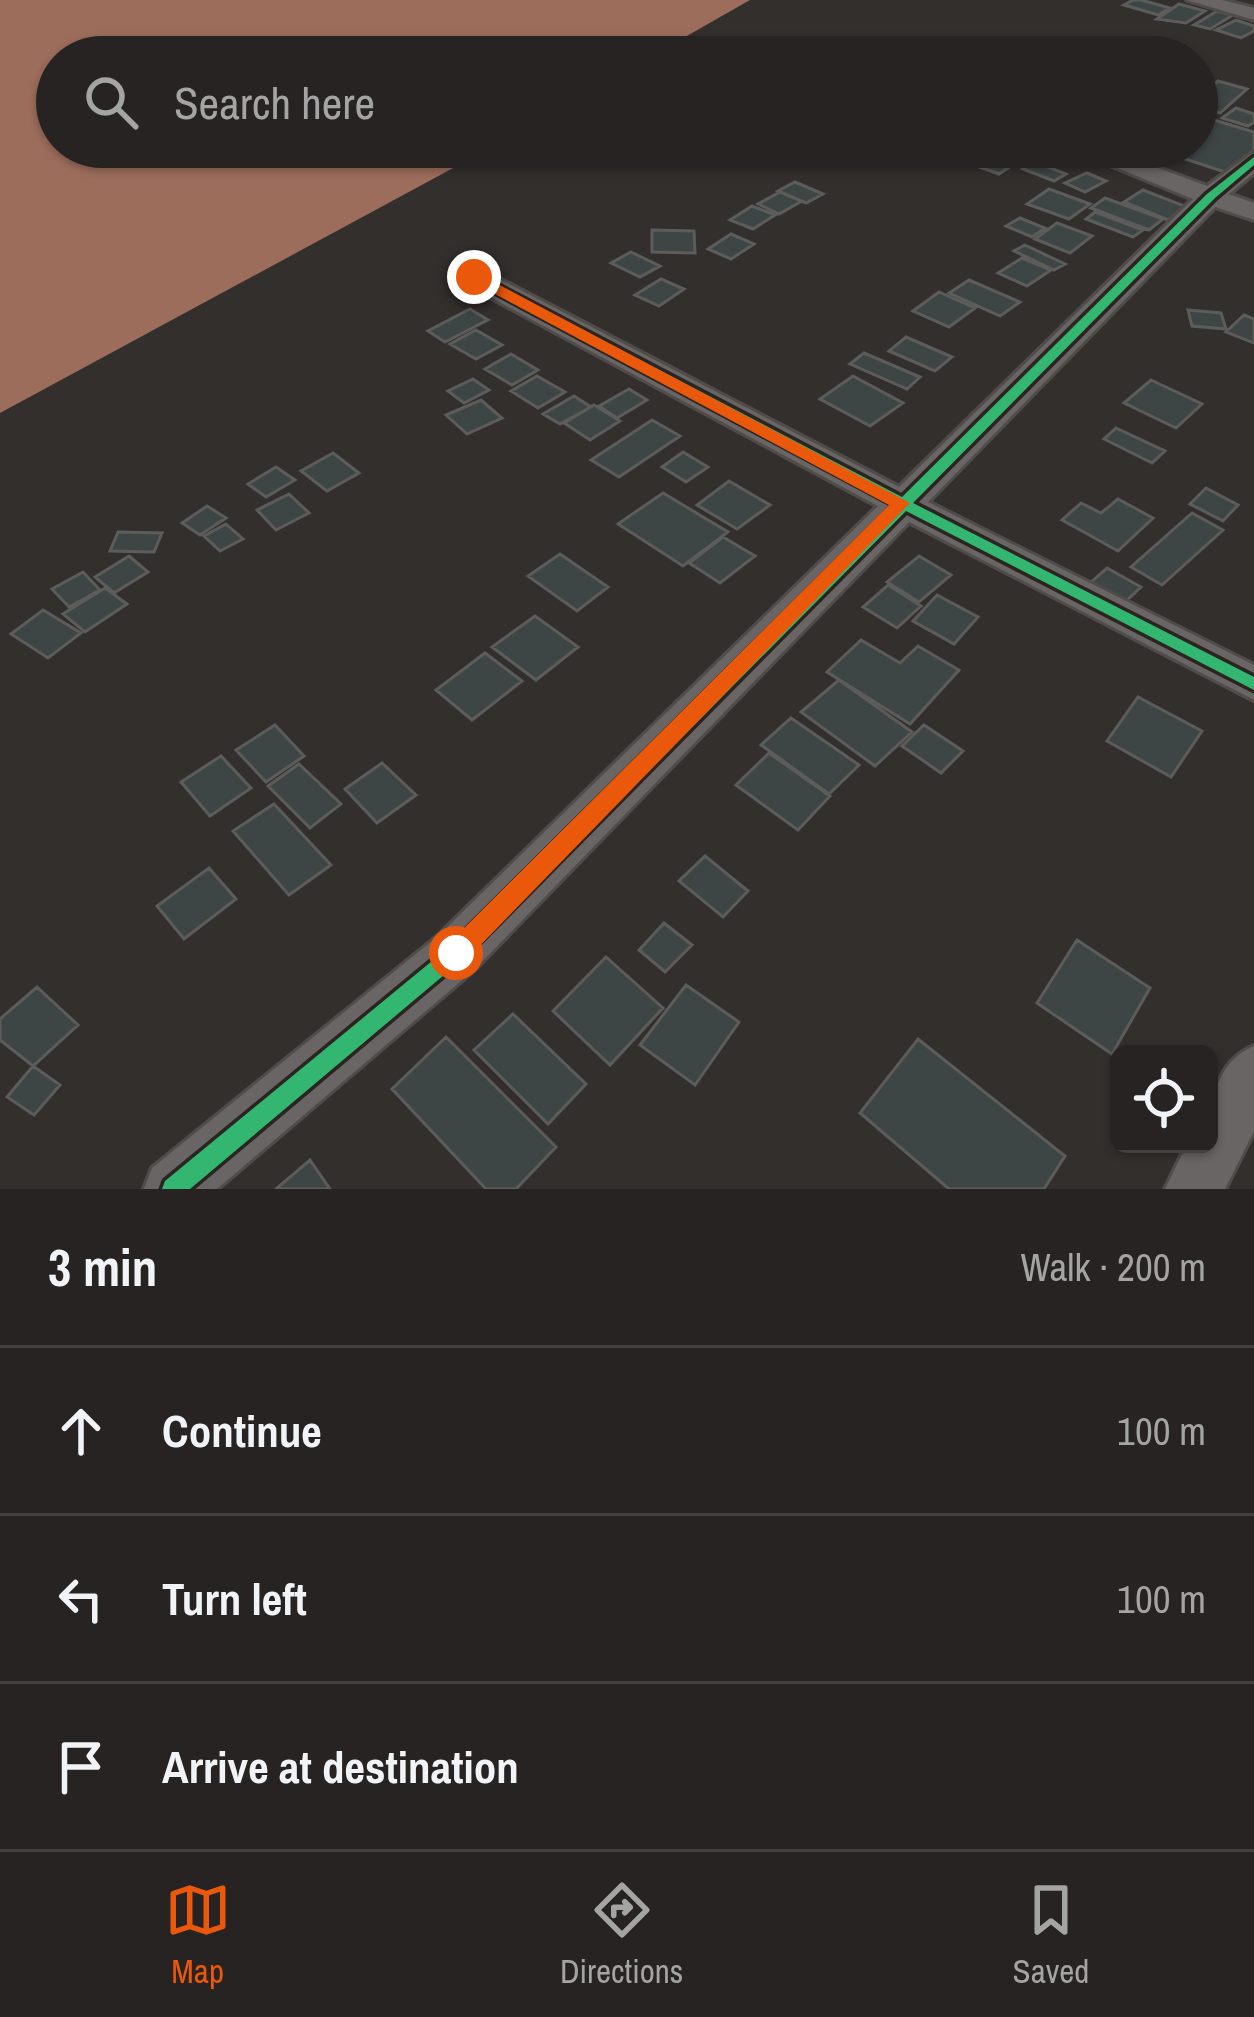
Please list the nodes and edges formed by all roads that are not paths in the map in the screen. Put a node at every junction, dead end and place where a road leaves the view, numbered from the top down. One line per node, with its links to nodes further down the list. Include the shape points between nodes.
1 (1196, 0): 2 (street)
2 (1254, 14)
3 (1254, 160): 5 (street)
4 (1135, 168): 5 (street)
5 (1211, 196): 6 (street); 8 (street)
6 (1254, 212)
7 (474, 277): 8 (street)
8 (901, 503): 9 (street); 11 (street, via 456,953)
9 (1254, 684)
10 (1254, 1073): 12 (street)
11 (173, 1189)
12 (1193, 1189)

